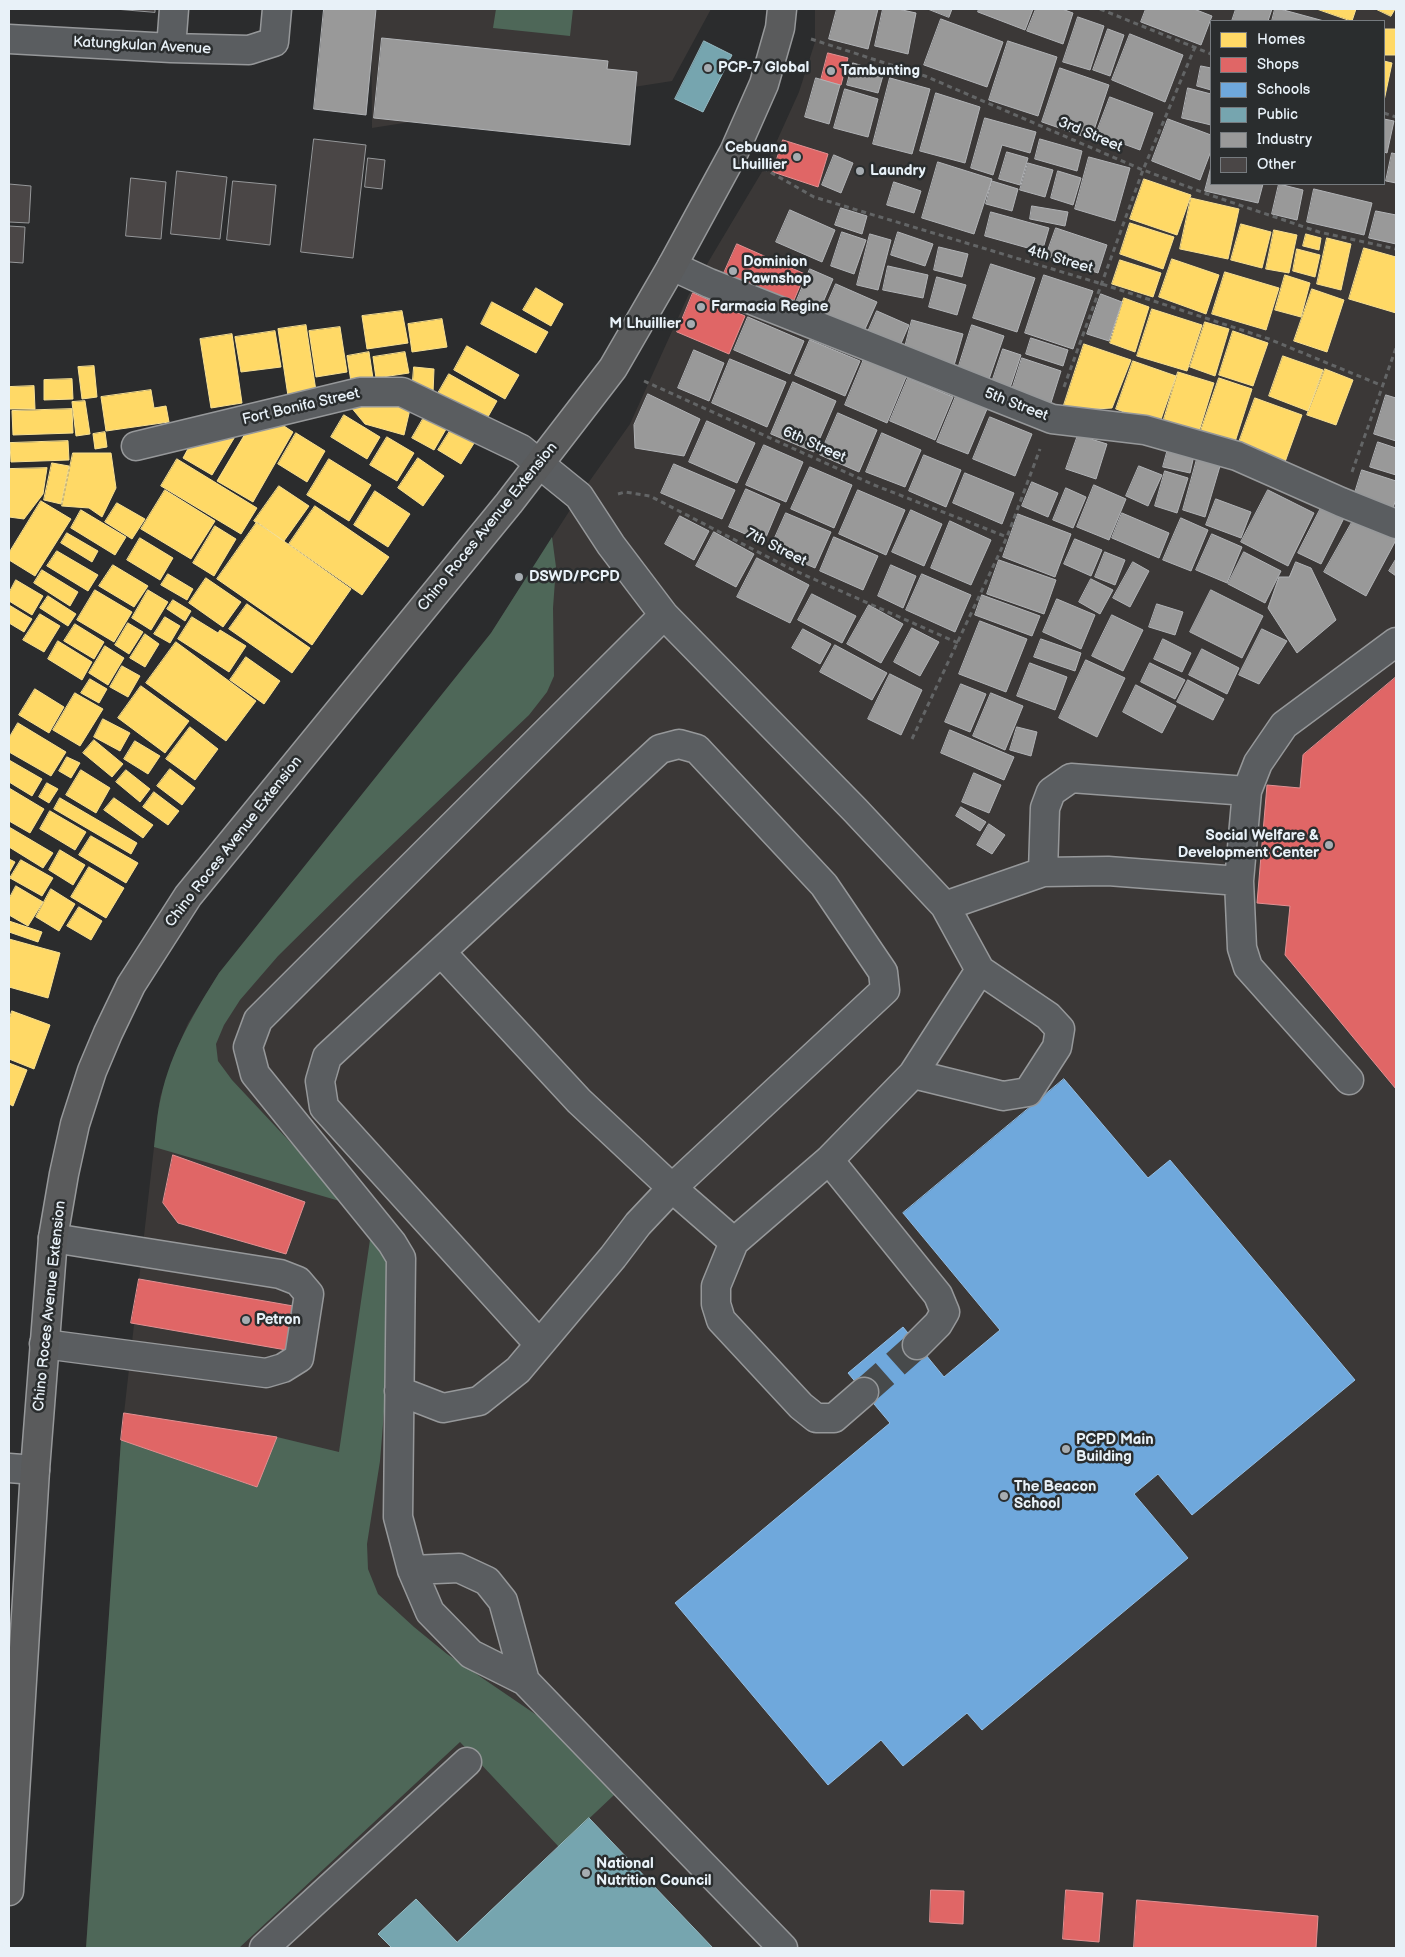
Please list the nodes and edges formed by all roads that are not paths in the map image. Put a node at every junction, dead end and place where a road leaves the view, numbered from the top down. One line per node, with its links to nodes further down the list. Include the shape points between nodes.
1 (174, 9): 5 (street)
2 (277, 9): 5 (street, Katungkulan Avenue, via 274,42 250,50)
3 (781, 18): 6 (main road, Chino Roces Avenue Extension, via 764,84 734,152)
4 (9, 39): 5 (street, Katungkulan Avenue)
5 (171, 48)
6 (672, 266): 8 (main road, Chino Roces Avenue Extension, via 613,368); 9 (street, 5th Street, via 1052,419 1145,430 1237,456)
7 (136, 446): 8 (street, Fort Bonifa Street, via 360,392 402,392 521,449)
8 (540, 464): 10 (street, Fort Bonifa Street, via 579,496); 22 (main road, Chino Roces Avenue Extension, via 188,896 158,941 131,985 92,1071 75,1124)
9 (1396, 524)
10 (664, 615): 15 (street, Fort Bonifa Street); 27 (street, via 258,1020 248,1047 254,1074 392,1242 401,1258)
11 (1396, 642): 12 (street, via 1284,725 1258,763)
12 (1247, 791): 13 (street, via 1071,778 1051,792 1045,808); 14 (street)
13 (1044, 872): 14 (street, via 1108,871); 15 (street)
14 (1239, 881): 19 (street, via 1242,948 1248,967)
15 (945, 906): 17 (street, Fort Bonifa Street)
16 (441, 952): 21 (street, via 579,1102); 21 (street, via 660,749 679,744 697,749 824,885 883,972 885,990); 25 (street, via 327,1057 320,1081 324,1107)
17 (980, 970): 18 (street); 18 (street, via 1048,1016 1060,1029 1057,1047 1028,1092 1003,1096)
18 (913, 1074): 20 (street)
19 (1349, 1080)
20 (829, 1160): 23 (street); 26 (street, via 938,1295 945,1312 938,1324)
21 (672, 1188): 23 (street); 25 (street, via 638,1224)
22 (54, 1238): 24 (main road, Chino Roces Avenue Extension); 24 (street, via 280,1274 298,1281 309,1294 299,1358 266,1373)
23 (734, 1242): 28 (street, via 716,1286 716,1304 721,1320 816,1418 834,1418)
24 (44, 1344): 29 (main road, Chino Roces Avenue Extension)
25 (539, 1344): 27 (street, via 518,1370 479,1401 443,1408)
26 (916, 1345)
27 (399, 1391): 30 (street, via 398,1517)
28 (864, 1392)
29 (22, 1469): 33 (main road, Chino Roces Avenue Extension)
30 (412, 1570): 31 (street, via 430,1612 471,1654); 31 (street, via 459,1568 487,1581 503,1602)
31 (525, 1681): 35 (street)
32 (467, 1762): 34 (street)
33 (9, 1891)
34 (264, 1948)
35 (783, 1948)

